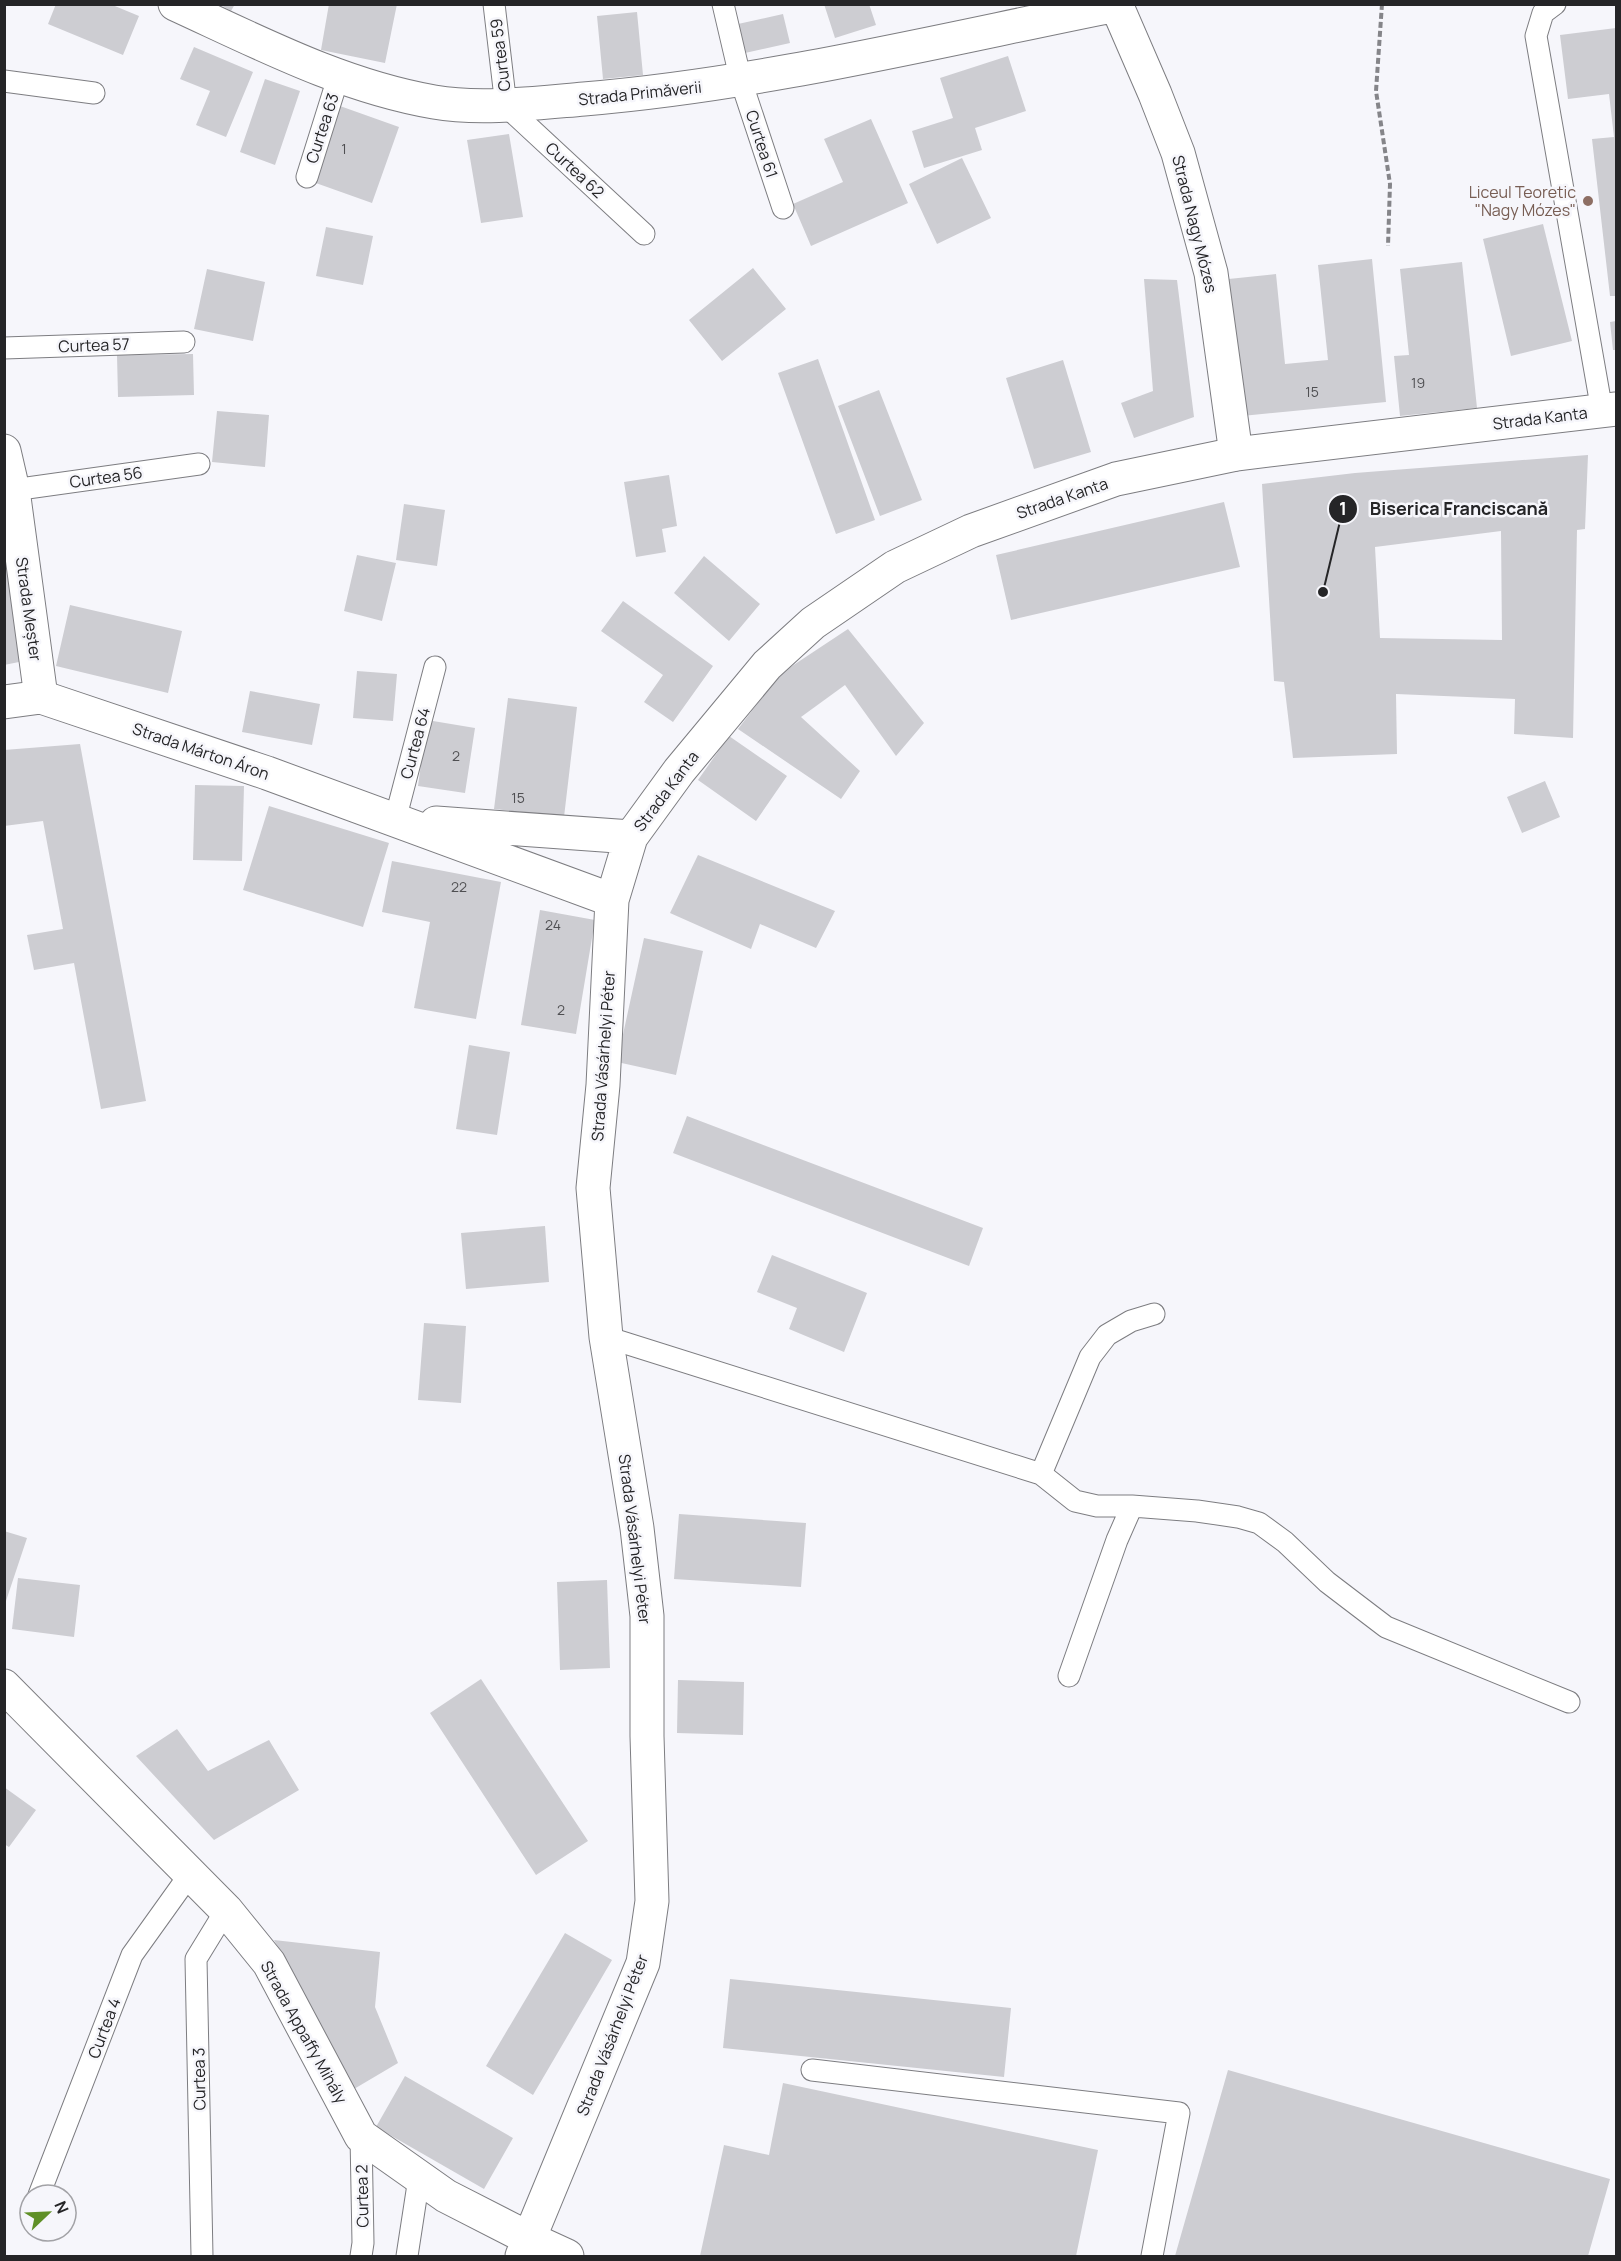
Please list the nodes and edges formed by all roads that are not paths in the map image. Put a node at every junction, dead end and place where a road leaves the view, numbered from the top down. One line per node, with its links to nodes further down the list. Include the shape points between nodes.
1 (175, 4): 6 (street, Strada Primăverii)
2 (494, 4): 10 (lane, Curtea 59)
3 (723, 4): 8 (lane, Curtea 61)
4 (1555, 4): 16 (lane, via 1543,13 1536,36)
5 (1116, 5): 8 (street, Strada Primăverii); 18 (street, Strada Nagy Mózes, via 1178,153 1206,253)
6 (338, 78): 10 (street, Strada Primăverii, via 437,103); 11 (lane, Curtea 63)
7 (4, 81): 9 (lane)
8 (741, 81): 10 (street, Strada Primăverii); 12 (lane, Curtea 61)
9 (94, 93)
10 (506, 106): 13 (lane, Curtea 62)
11 (306, 177)
12 (783, 207)
13 (644, 234)
14 (184, 342): 15 (lane, Curtea 57)
15 (4, 348)
16 (1609, 410): 18 (street, Strada Kanta)
17 (4, 450): 20 (street, Strada Meșter)
18 (1236, 454): 25 (street, Strada Kanta, via 1116,479 1024,510 970,531 877,578 813,623 767,665 679,771)
19 (199, 464): 20 (lane, Curtea 56)
20 (13, 490): 22 (street, Strada Meșter)
21 (435, 667): 24 (lane, Curtea 64)
22 (41, 697): 23 (street, Strada Márton Áron); 24 (street, Strada Márton Áron)
23 (4, 702)
24 (395, 820): 25 (street, Strada Márton Áron); 26 (street, Strada Márton Áron)
25 (631, 837): 26 (street, Strada Vásárhelyi Péter)
26 (612, 900): 28 (street, Strada Vásárhelyi Péter, via 603,1085 593,1188)
27 (1154, 1314): 29 (lane, via 1107,1335 1090,1357)
28 (606, 1337): 29 (lane); 40 (street, Strada Vásárhelyi Péter, via 637,1528 646,1616 652,1901 643,1963)
29 (1041, 1474): 30 (lane, via 1075,1501 1097,1506)
30 (1132, 1506): 31 (lane); 33 (lane, via 1197,1511 1259,1522 1386,1627)
31 (1069, 1676)
32 (4, 1686): 34 (street, Strada Appaffy Mihály)
33 (1569, 1702)
34 (190, 1874): 35 (street, Strada Appaffy Mihály); 39 (lane, Curtea 4, via 132,1955)
35 (226, 1910): 37 (street, Strada Appaffy Mihály, via 269,1963); 41 (lane, Curtea 3, via 196,1959)
36 (812, 2070): 45 (lane, via 1179,2113)
37 (360, 2136): 38 (street, Strada Appaffy Mihály); 42 (lane, Curtea 2)
38 (419, 2178): 40 (street, Strada Appaffy Mihály); 43 (lane)
39 (44, 2183)
40 (526, 2248): 44 (street, Strada Appaffy Mihály)
41 (202, 2256)
42 (360, 2256)
43 (407, 2256)
44 (567, 2256)
45 (1152, 2256)

